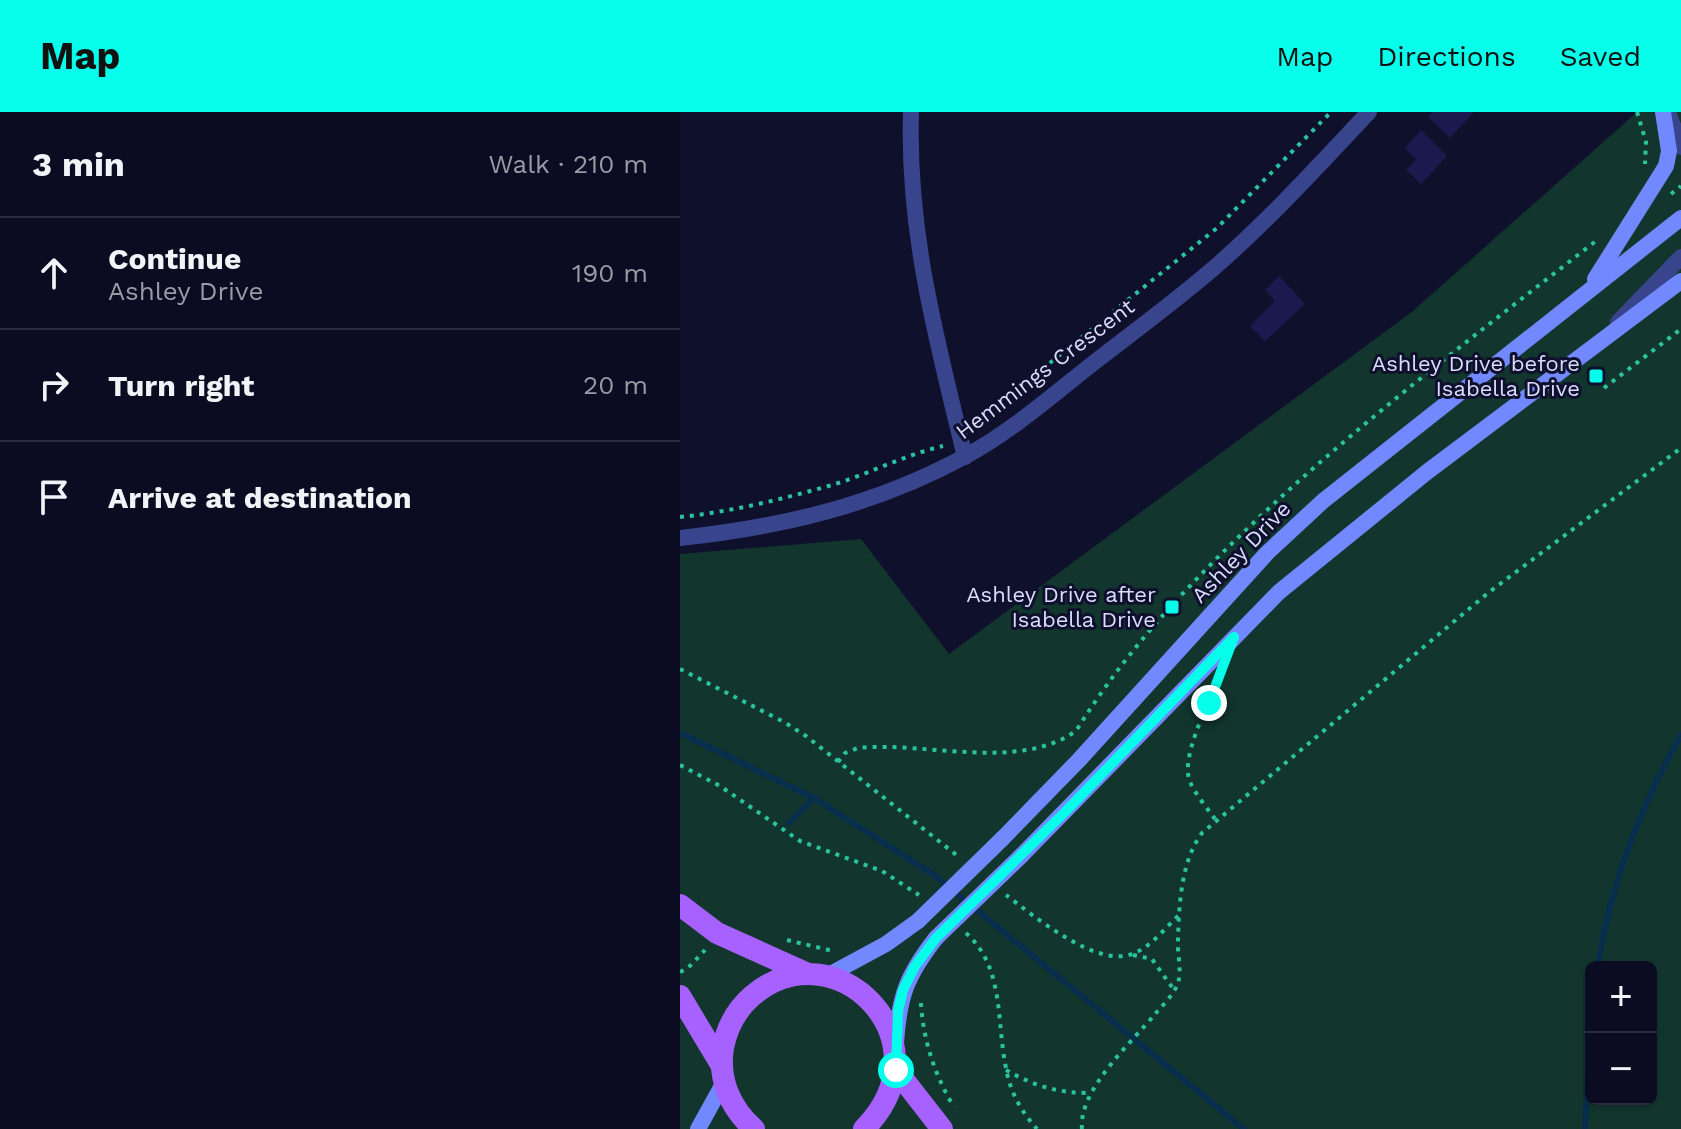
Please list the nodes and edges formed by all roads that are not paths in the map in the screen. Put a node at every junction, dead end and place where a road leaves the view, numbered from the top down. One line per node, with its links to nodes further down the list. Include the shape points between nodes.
1 (911, 112): 10 (street, via 912,198 923,277)
2 (1369, 112): 10 (street, Hemmings Crescent, via 1214,268 1037,408)
3 (1665, 112): 4 (street); 8 (main road, via 1666,166)
4 (1681, 147)
5 (1681, 218): 8 (main road, Ashley Drive)
6 (1681, 257): 9 (street)
7 (1681, 281): 9 (main road)
8 (1588, 290): 13 (main road, Ashley Drive, bridge, via 1323,501 1267,553 1079,760 918,921 886,944)
9 (1592, 349): 15 (main road, bridge, via 1415,481 1279,592 936,938 903,990)
10 (965, 457): 11 (street, Hemmings Crescent, via 823,514)
11 (680, 538)
12 (680, 905): 13 (main road, via 717,933)
13 (818, 976): 15 (main road, via 854,988 870,1000 891,1033); 16 (main road, via 776,980 744,1003 725,1037)
14 (680, 996): 16 (main road)
15 (896, 1061): 17 (main road); 20 (main road, via 890,1093)
16 (723, 1074): 18 (main road); 19 (main road, via 739,1113)
17 (951, 1124)
18 (698, 1129)
19 (754, 1129)
20 (864, 1129)

